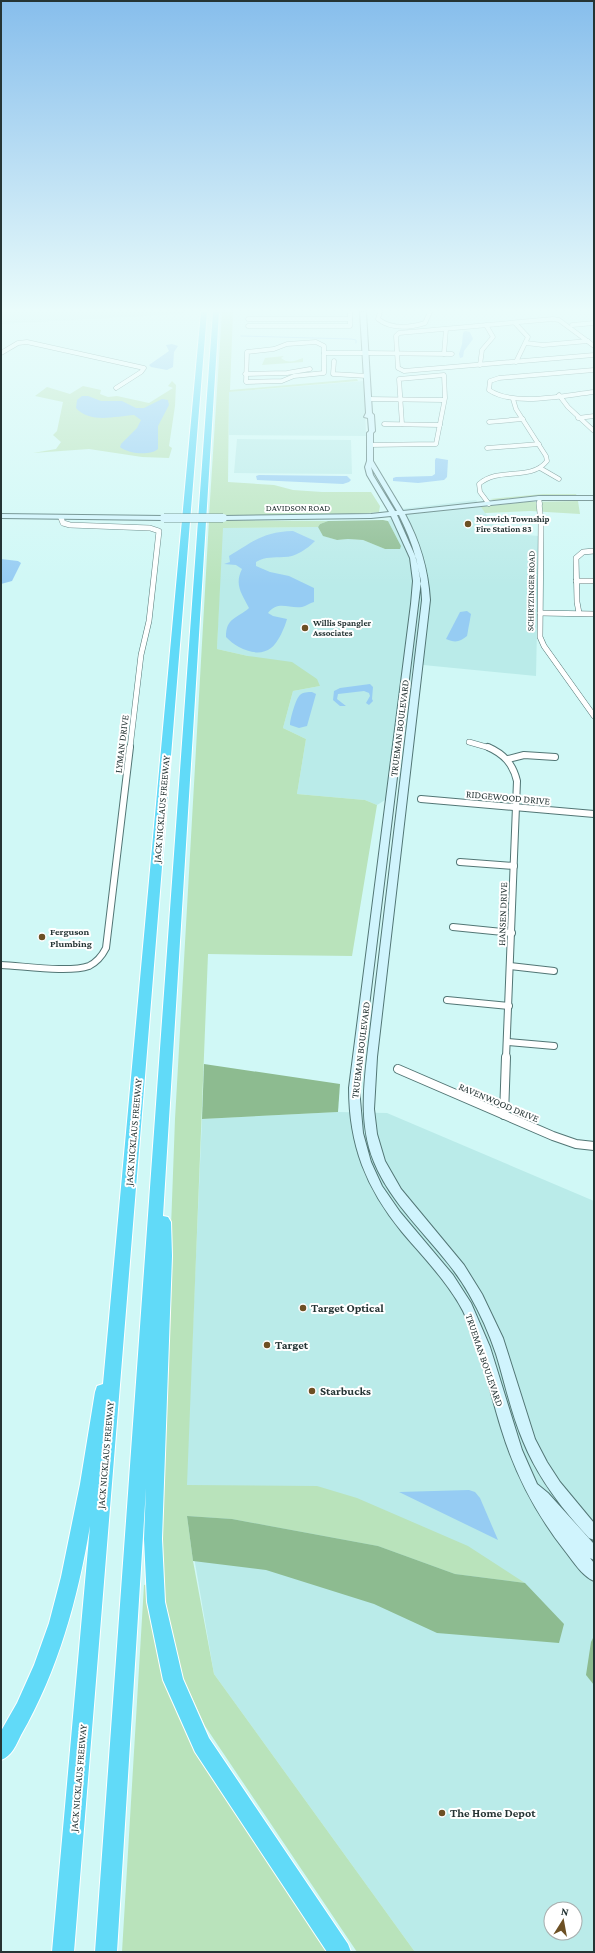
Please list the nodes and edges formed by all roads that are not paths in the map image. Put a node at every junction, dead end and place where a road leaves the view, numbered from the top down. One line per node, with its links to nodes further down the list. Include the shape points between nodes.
1 (196, 403): 58 (highway, JACK NICKLAUS FREEWAY)
2 (210, 403): 57 (highway, JACK NICKLAUS FREEWAY)
3 (368, 403): 17 (main road, TRUEMAN BOULEVARD, via 366,415 370,433)
4 (402, 403): 13 (street)
5 (443, 403): 14 (street)
6 (514, 403): 10 (street)
7 (565, 403): 9 (street)
8 (594, 416): 9 (street)
9 (578, 418): 15 (street)
10 (523, 419): 11 (street); 16 (street)
11 (489, 422)
12 (384, 424): 13 (street)
13 (402, 424): 14 (street)
14 (440, 425): 17 (street, via 436,444 430,446)
15 (594, 431)
16 (538, 444): 18 (street); 20 (street, via 547,459 545,465)
17 (369, 445): 19 (main road, TRUEMAN BOULEVARD)
18 (487, 448)
19 (370, 461): 25 (main road, TRUEMAN BOULEVARD); 26 (main road, TRUEMAN BOULEVARD, via 370,475)
20 (540, 468): 21 (street); 24 (street, via 484,479 479,484 479,489)
21 (559, 480)
22 (539, 498): 23 (main road, DAVIDSON ROAD); 24 (main road, DAVIDSON ROAD); 32 (street, SCHIRTZINGER ROAD)
23 (594, 498)
24 (489, 504): 25 (main road, DAVIDSON ROAD)
25 (402, 513): 26 (main road, DAVIDSON ROAD); 60 (main road, TRUEMAN BOULEVARD, via 422,559 426,602 372,1057 369,1123 380,1162 400,1196 470,1283 491,1322 524,1427 536,1456 557,1488)
26 (393, 514): 28 (main road, DAVIDSON ROAD, bridge, via 340,517); 59 (main road, TRUEMAN BOULEVARD, via 413,558 416,600 354,1088 355,1122 366,1166 387,1203 444,1271 470,1314)
27 (1, 516): 28 (main road, DAVIDSON ROAD)
28 (61, 518): 47 (street, LYMAN DRIVE, via 63,523 70,525 150,528 159,531 149,621 141,655 106,948 103,956 86,968)
29 (594, 551): 30 (street, via 581,553 576,558)
30 (576, 581): 31 (street); 33 (street)
31 (594, 581)
32 (540, 613): 33 (street); 35 (street, SCHIRTZINGER ROAD, via 541,640)
33 (579, 613): 34 (street)
34 (594, 614)
35 (592, 708): 36 (street, SCHIRTZINGER ROAD)
36 (594, 716)
37 (469, 742): 39 (street, via 493,750)
38 (555, 757): 39 (street, via 524,756)
39 (508, 759): 41 (street, HANSEN DRIVE, via 516,773)
40 (421, 799): 41 (street, RIDGEWOOD DRIVE)
41 (516, 807): 42 (street, RIDGEWOOD DRIVE); 44 (street, HANSEN DRIVE)
42 (594, 814)
43 (460, 862): 44 (street)
44 (514, 866): 46 (street, HANSEN DRIVE)
45 (453, 927): 46 (street)
46 (512, 933): 48 (street, HANSEN DRIVE)
47 (1, 965)
48 (510, 966): 49 (street); 51 (street, HANSEN DRIVE)
49 (554, 971)
50 (447, 1000): 51 (street)
51 (509, 1006): 52 (street, HANSEN DRIVE)
52 (508, 1042): 53 (street); 55 (street, HANSEN DRIVE)
53 (554, 1046)
54 (398, 1069): 55 (street, RAVENWOOD DRIVE)
55 (504, 1115): 56 (street, RAVENWOOD DRIVE, via 563,1140)
56 (594, 1146)
57 (160, 1150): 65 (highway, JACK NICKLAUS FREEWAY); 66 (highway, via 164,1256 153,1538 156,1602 173,1680 202,1745)
58 (120, 1282): 63 (highway, via 82,1517 59,1621 37,1686); 64 (highway, JACK NICKLAUS FREEWAY)
59 (530, 1486): 61 (main road, via 550,1504); 62 (main road, TRUEMAN BOULEVARD, via 554,1525)
60 (594, 1533)
61 (594, 1553)
62 (594, 1574)
63 (1, 1750)
64 (62, 1952)
65 (106, 1952)
66 (339, 1952)

